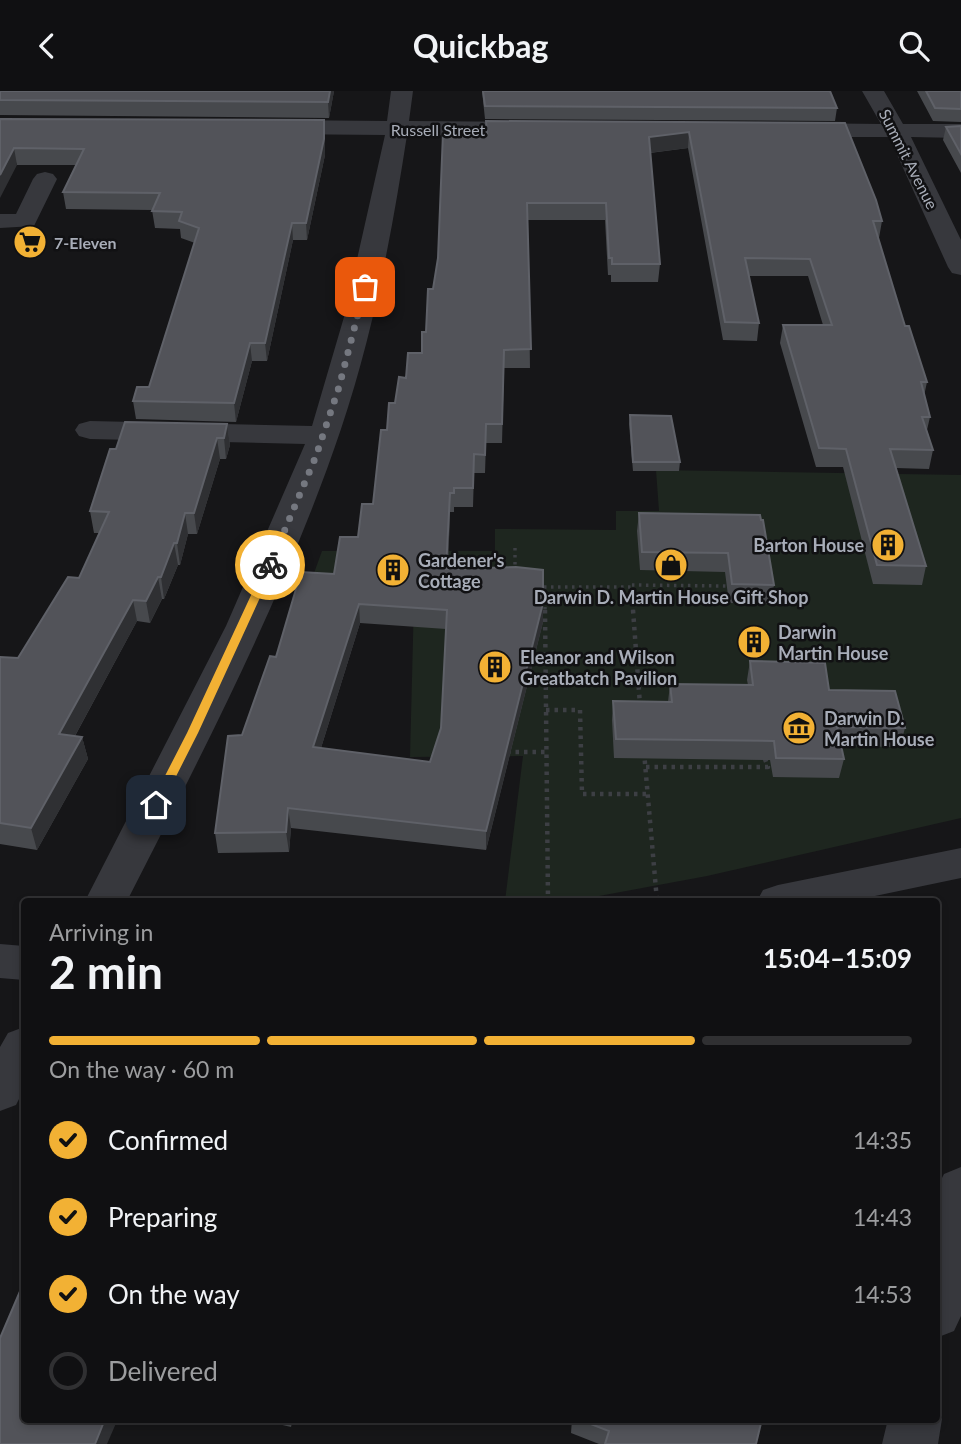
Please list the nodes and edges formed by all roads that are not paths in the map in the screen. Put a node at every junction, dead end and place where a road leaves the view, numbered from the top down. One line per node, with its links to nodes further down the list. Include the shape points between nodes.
1 (402, 91): 4 (street)
2 (873, 91): 7 (street, Summit Avenue)
3 (249, 127): 4 (street, Russell Street)
4 (398, 129): 5 (street, Russell Street); 13 (street, via 365,287)
5 (562, 129)
6 (777, 130): 7 (street)
7 (896, 131): 8 (street); 11 (street, Summit Avenue)
8 (961, 131)
9 (45, 179): 10 (street, via 25,221)
10 (0, 221)
11 (961, 267)
12 (90, 430): 13 (street)
13 (323, 435): 15 (street, via 246,620)
14 (961, 863): 16 (street)
15 (108, 898)
16 (792, 898)
17 (0, 961): 18 (street)
18 (21, 963)
19 (21, 1052): 20 (street)
20 (0, 1091)
21 (961, 1189): 22 (street)
22 (940, 1294)
23 (914, 1423): 24 (street)
24 (911, 1444)

